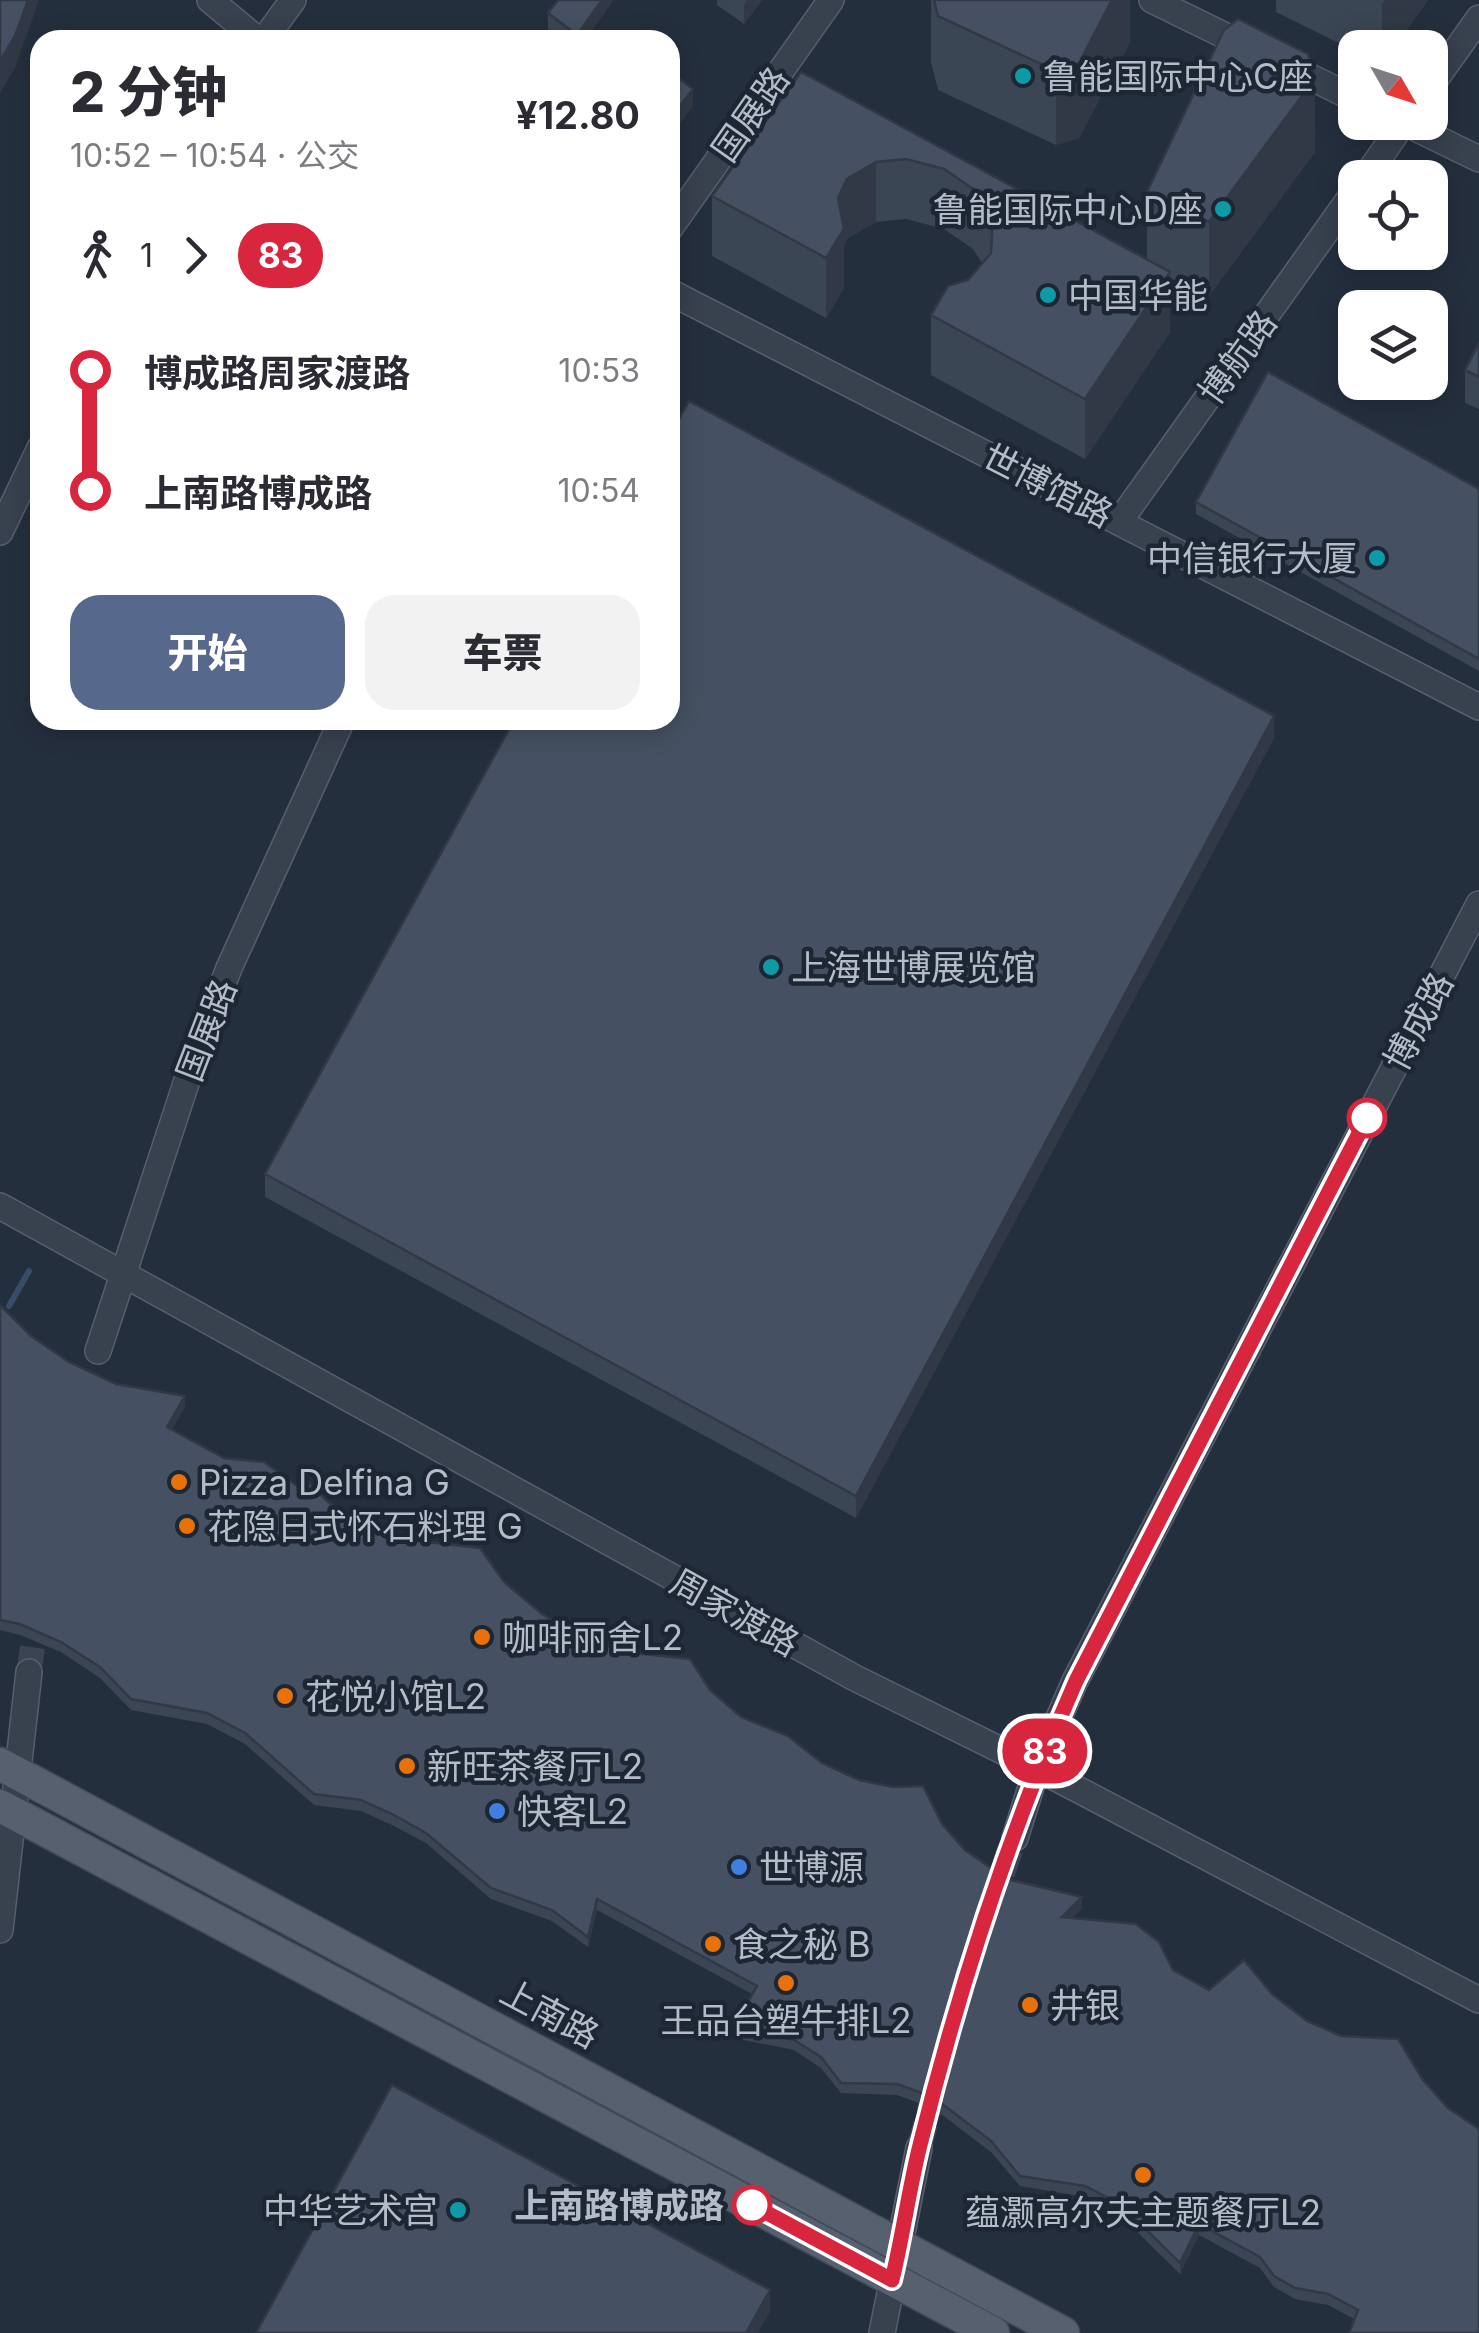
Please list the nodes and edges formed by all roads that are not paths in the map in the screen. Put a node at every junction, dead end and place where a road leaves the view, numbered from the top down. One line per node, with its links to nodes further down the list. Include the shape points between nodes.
1 (210, 0): 6 (street)
2 (293, 0): 7 (street)
3 (830, 0): 12 (street, 国展路)
4 (1152, 0): 9 (street)
5 (1479, 18): 8 (street)
6 (248, 30)
7 (269, 30)
8 (1448, 62)
9 (1338, 91)
10 (1439, 140): 11 (street)
11 (1479, 159)
12 (680, 214)
13 (1338, 216): 16 (street, 博航路)
14 (680, 297): 16 (street, 世博馆路)
15 (30, 469): 17 (street)
16 (1118, 522): 18 (street, 世博馆路)
17 (0, 532)
18 (1479, 706)
19 (337, 730): 22 (street, 国展路, via 229,968)
20 (1479, 904): 25 (street, 博成路, via 1182,1472)
21 (0, 1206): 22 (street, 周家渡路)
22 (122, 1272): 23 (street, 国展路); 25 (street, 周家渡路, via 855,1678)
23 (98, 1351)
24 (29, 1672): 26 (street)
25 (1038, 1768): 28 (street, 博成路); 30 (street, 周家渡路)
26 (10, 1769): 27 (street); 32 (main road, 上南路)
27 (8, 1810): 29 (street); 33 (main road)
28 (1015, 1838)
29 (0, 1930)
30 (1479, 2000)
31 (919, 2148): 32 (street)
32 (900, 2246): 33 (street); 36 (main road, 上南路)
33 (892, 2280): 34 (street); 35 (main road)
34 (882, 2333)
35 (992, 2333)
36 (1063, 2333)

